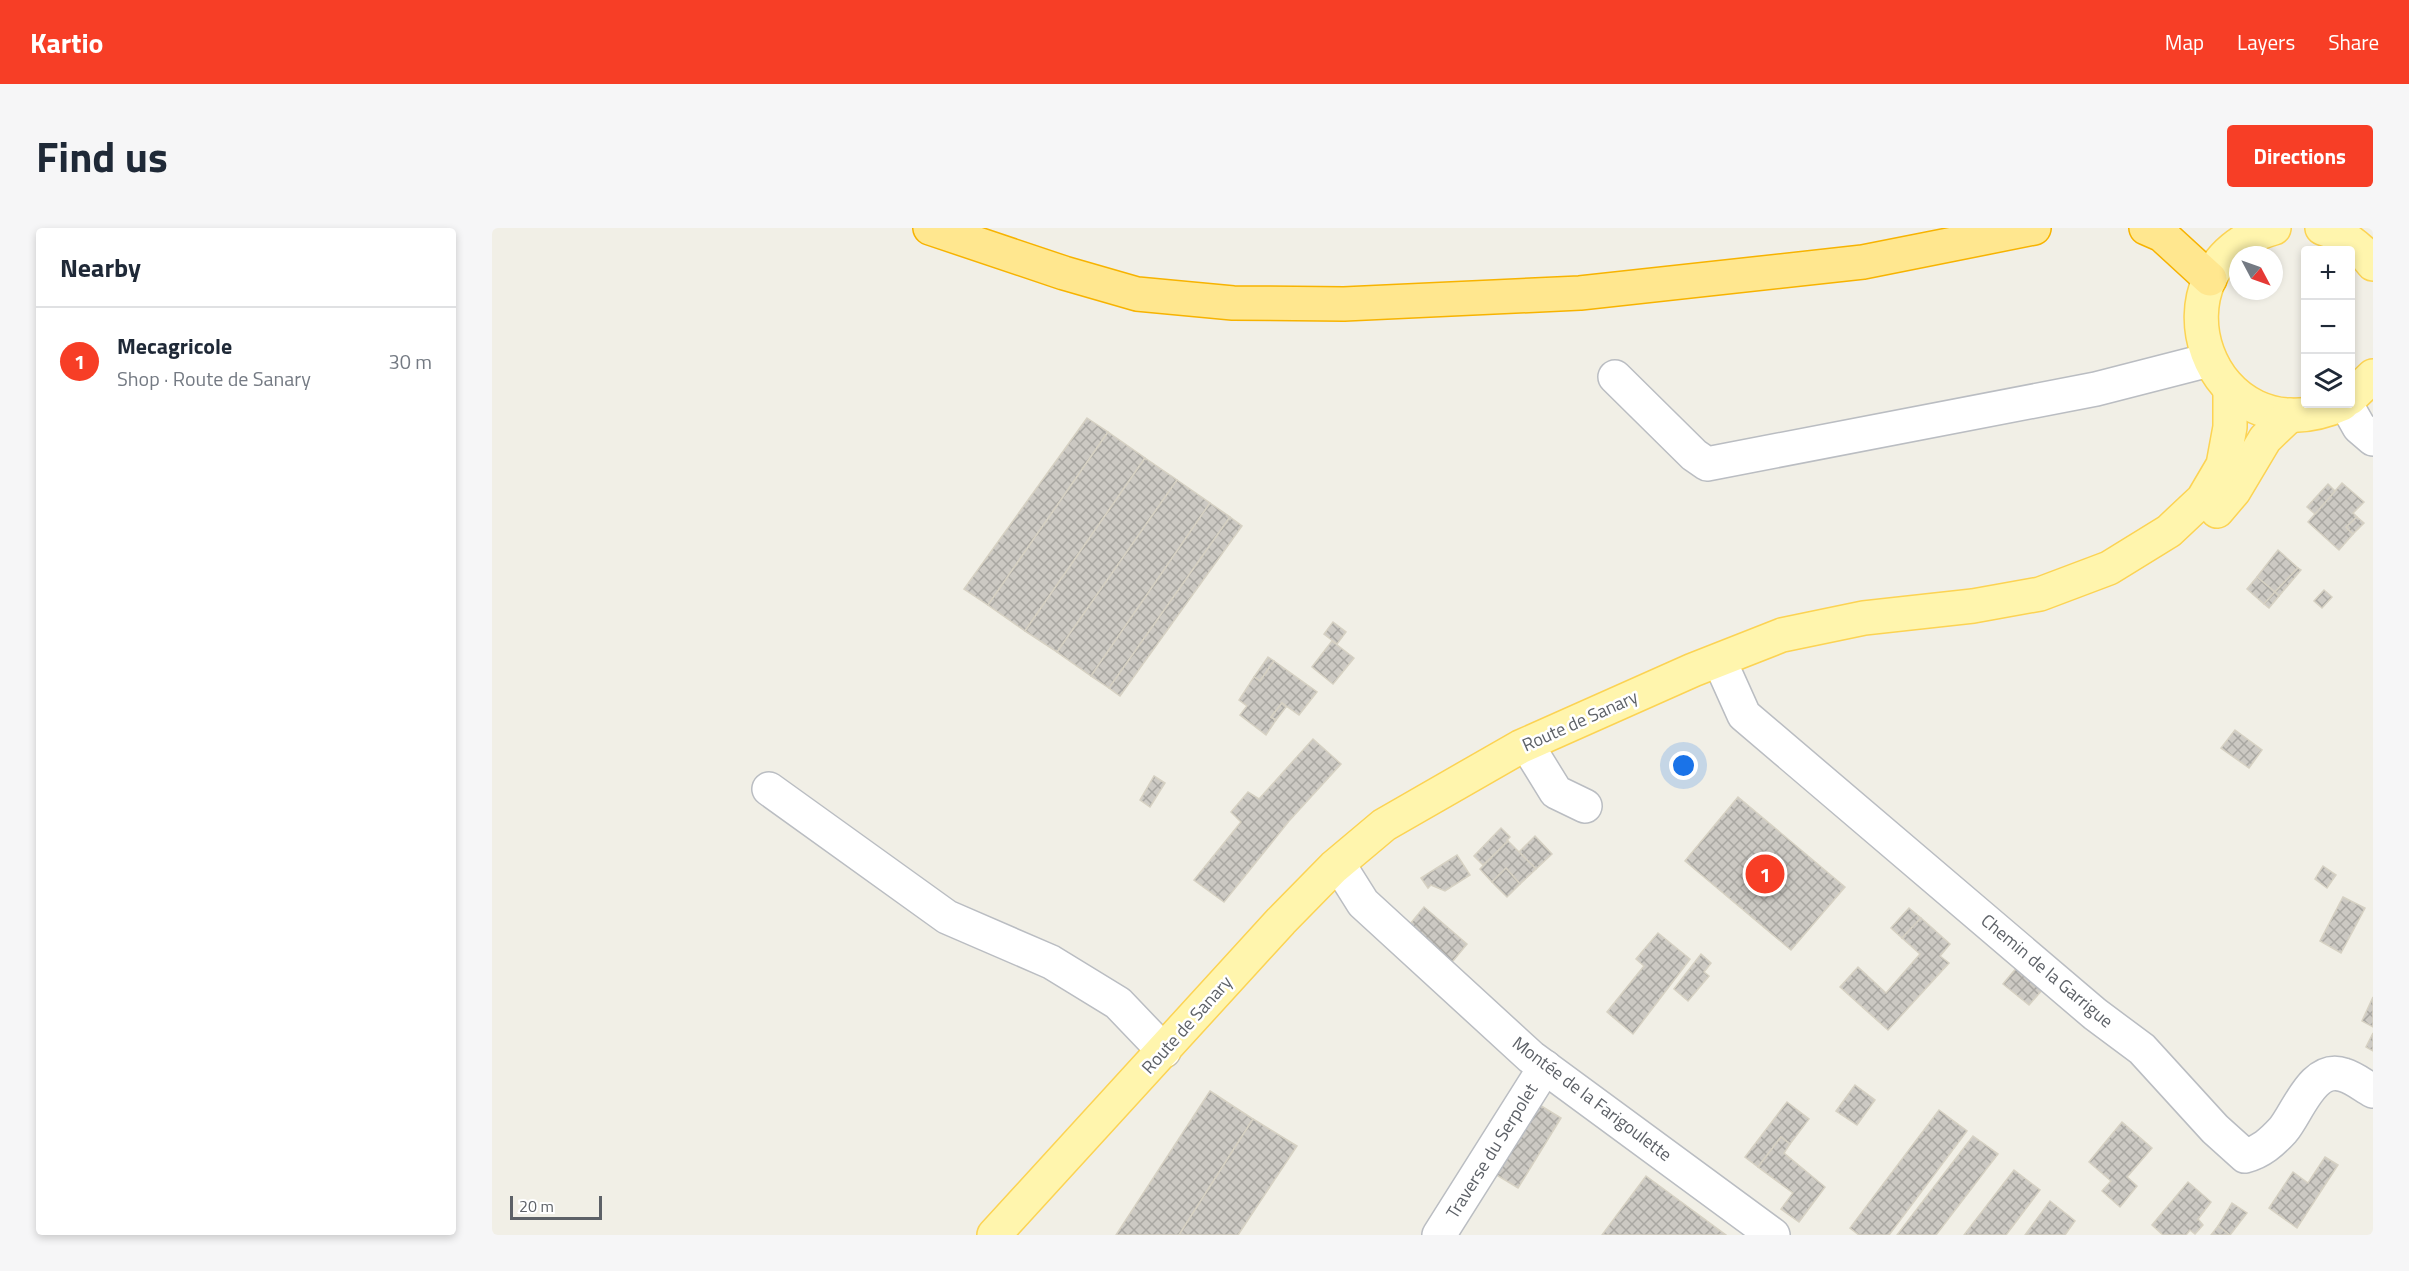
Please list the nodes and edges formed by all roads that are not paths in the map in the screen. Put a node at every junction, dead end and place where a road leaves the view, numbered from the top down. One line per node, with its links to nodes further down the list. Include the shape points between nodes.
1 (930, 228): 2 (highway, via 1137,294 1233,303 1344,304 1580,293 1851,264)
2 (2034, 228)
3 (2146, 228): 7 (highway, via 2162,235)
4 (2274, 228): 7 (main road, via 2256,233 2229,252)
5 (2322, 228): 6 (main road)
6 (2364, 247)
7 (2210, 279): 8 (main road, via 2200,319)
8 (2209, 360): 9 (street, via 2096,389 1707,464); 10 (main road)
9 (1615, 377)
10 (2230, 389): 13 (main road, via 2258,407); 20 (main road, Route de Sanary, via 2230,427 2223,465 2203,499 2169,531 2109,568 2040,594 1864,618 1782,635 1520,747 1384,825 1334,867)
11 (2332, 408): 13 (main road, via 2310,415)
12 (2347, 408): 14 (street)
13 (2290, 415): 15 (main road, Route de Sanary, via 2265,439 2234,491 2202,527 2179,547 2128,579 2081,602 2022,620 1968,629 1854,639 1797,651)
14 (2373, 439)
15 (1726, 675): 16 (main road, Route de Sanary); 22 (street, Chemin de la Garrigue, via 1744,716 2142,1049 2215,1129 2245,1155 2260,1152 2283,1130 2309,1089 2326,1075 2343,1074)
16 (1535, 758): 18 (street, via 1556,792); 19 (main road, Route de Sanary, via 1397,835)
17 (770, 789): 20 (street, via 947,917 1051,962 1118,1004)
18 (1585, 806)
19 (1346, 876): 21 (street, Montée de la Farigoulette, via 1363,903); 24 (main road, Route de Sanary)
20 (1164, 1051): 23 (main road, Route de Sanary)
21 (1545, 1067): 25 (street, Traverse du Serpolet); 26 (street, Montée de la Farigoulette)
22 (2373, 1091)
23 (994, 1235)
24 (1016, 1235)
25 (1438, 1235)
26 (1773, 1235)

